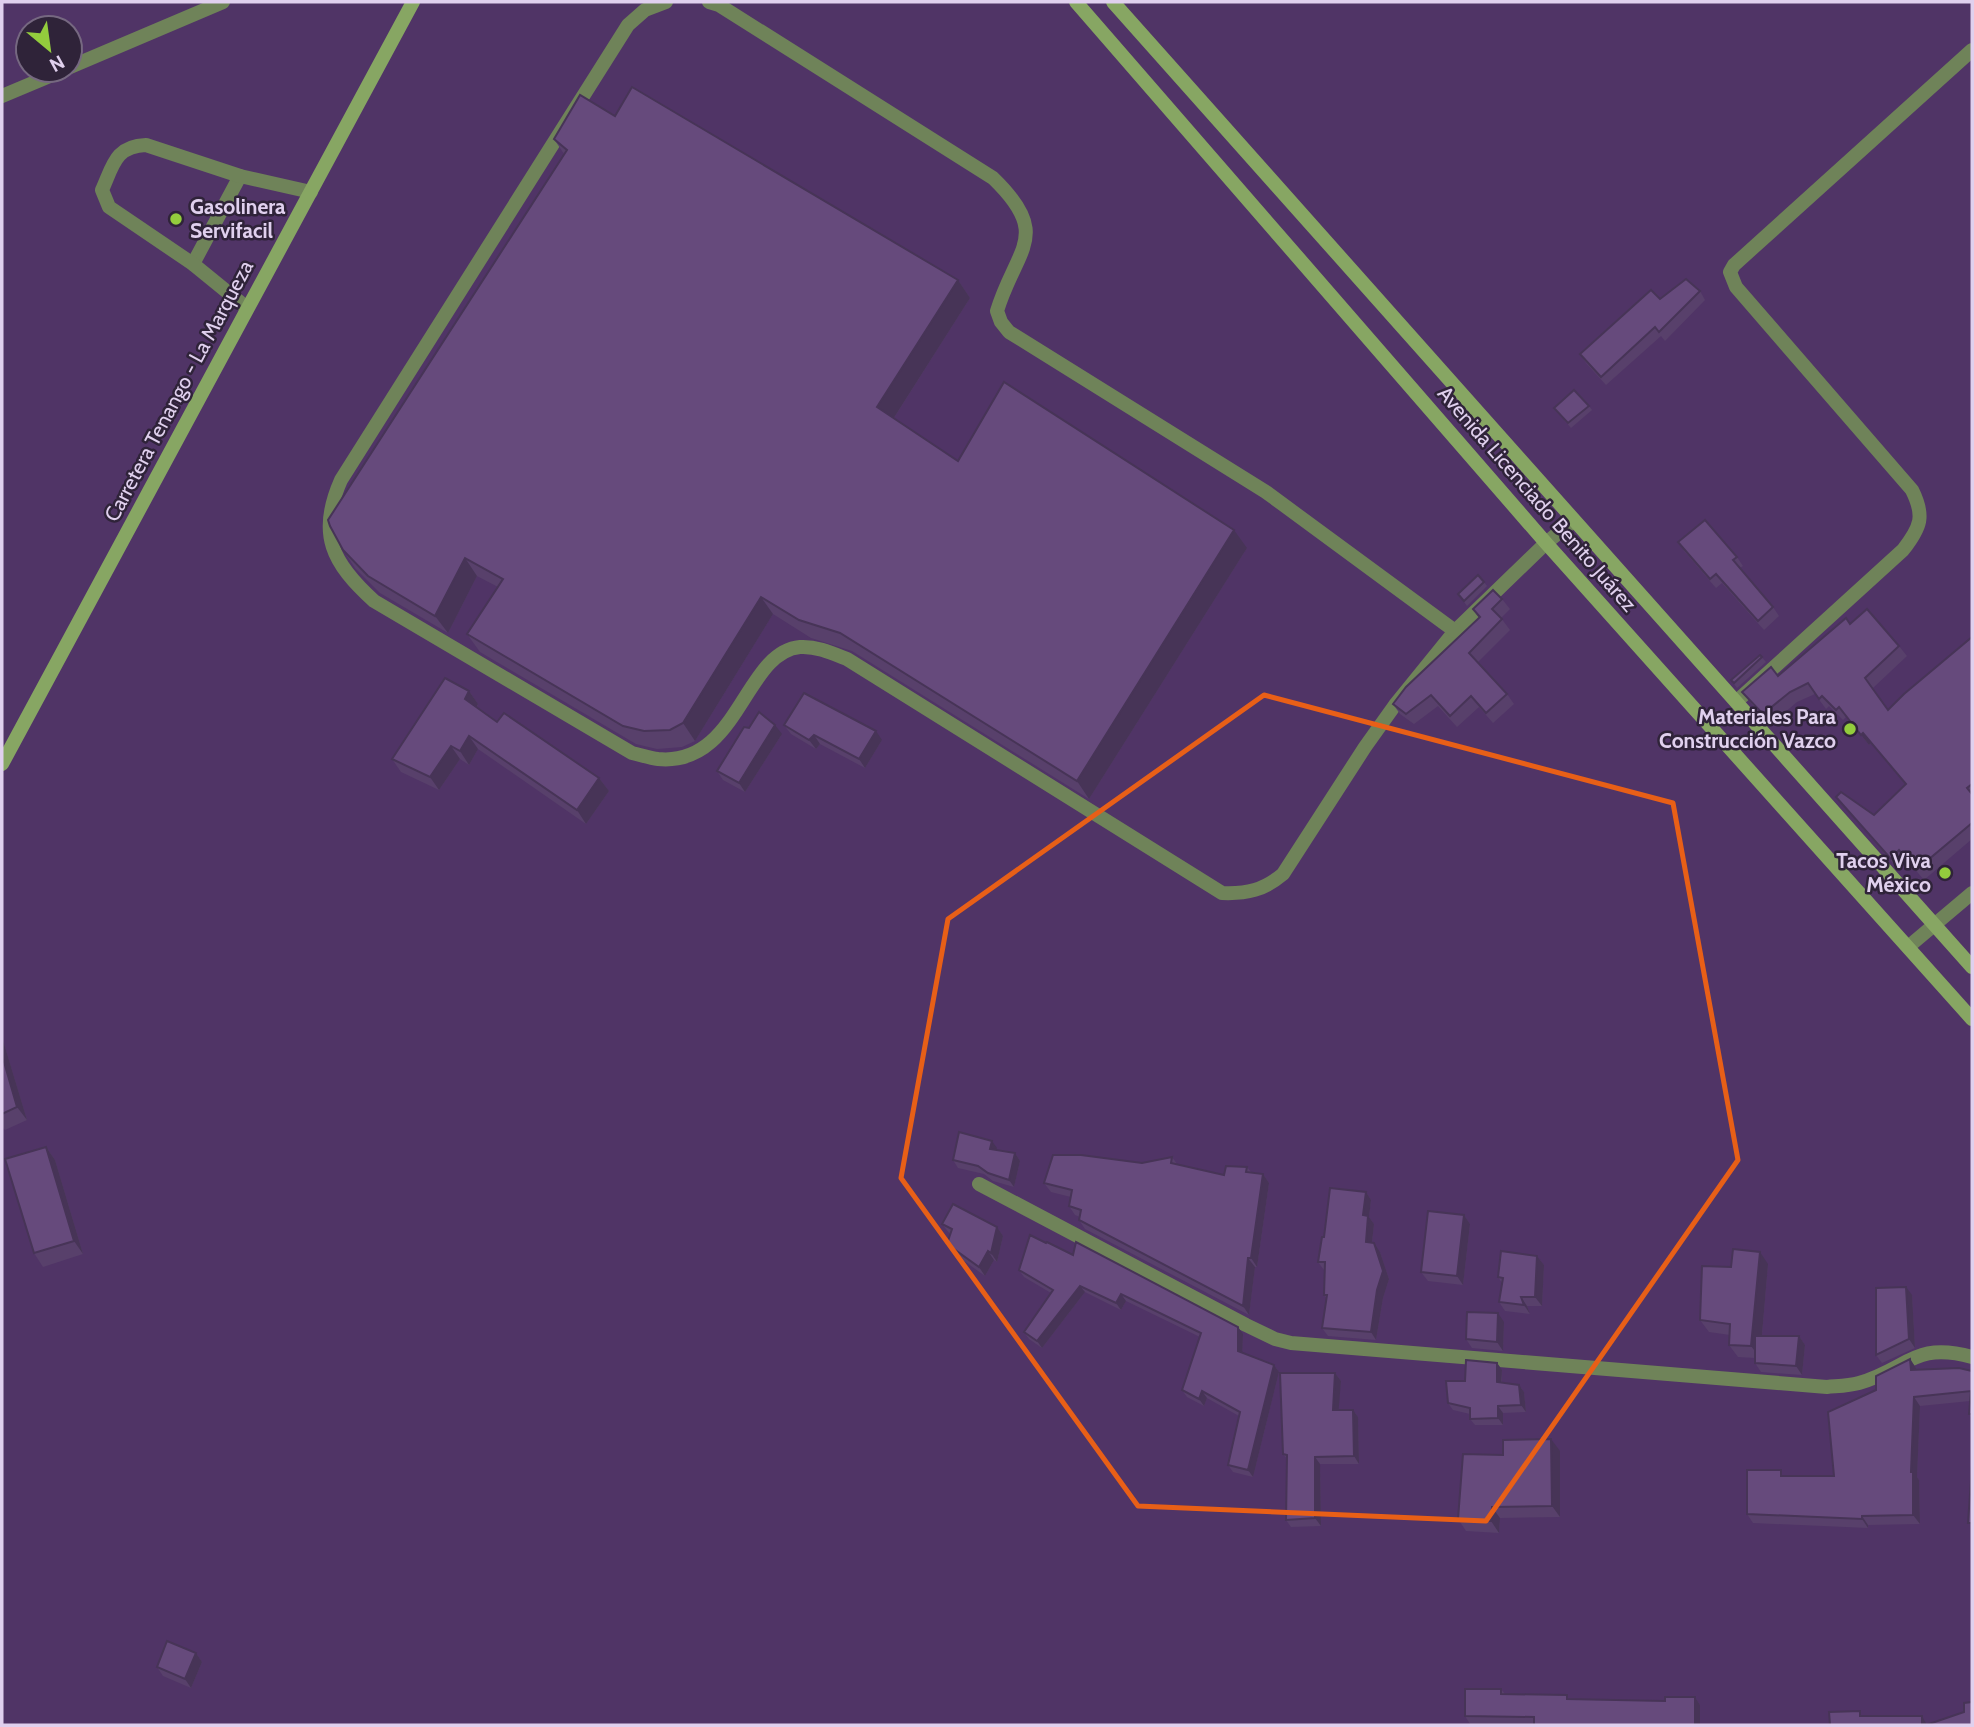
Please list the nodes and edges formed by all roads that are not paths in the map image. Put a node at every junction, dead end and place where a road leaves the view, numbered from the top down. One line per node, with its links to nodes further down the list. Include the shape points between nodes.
1 (223, 2): 8 (street)
2 (413, 2): 12 (main road, Carretera Tenango - La Marqueza)
3 (666, 2): 17 (street, via 645,10 628,25 341,480 328,523 333,550 374,601 632,753 659,759 685,757 712,743 780,654 799,647 822,649 847,659 1222,894 1268,887 1283,874 1380,726)
4 (709, 2): 17 (street, via 993,178 1012,196 1023,214 1027,235 997,311 1009,332 1266,492)
5 (1076, 2): 16 (main road, Avenida Licenciado Benito Juárez)
6 (1112, 2): 15 (main road, Avenida Licenciado Benito Juárez)
7 (1972, 50): 18 (street, via 1730,272 1736,287 1912,490 1921,520 1903,550)
8 (84, 61)
9 (31, 84): 10 (street)
10 (2, 96)
11 (240, 176): 12 (street); 13 (street); 13 (street, via 146,145 118,155 102,190 109,207)
12 (311, 192): 14 (main road, Carretera Tenango - La Marqueza)
13 (193, 264): 14 (street)
14 (247, 308): 19 (main road, Carretera Tenango - La Marqueza)
15 (1573, 521): 16 (street); 18 (main road, Avenida Licenciado Benito Juárez)
16 (1546, 543): 17 (street); 22 (main road, Avenida Licenciado Benito Juárez)
17 (1455, 631)
18 (1737, 701): 21 (main road, Avenida Licenciado Benito Juárez)
19 (2, 764)
20 (1972, 893): 21 (street)
21 (1935, 924): 22 (street); 23 (main road, Avenida Licenciado Benito Juárez)
22 (1908, 947): 24 (main road, Avenida Licenciado Benito Juárez)
23 (1972, 967)
24 (1972, 1019)
25 (979, 1184): 26 (street, via 1246,1325 1291,1343 1826,1387 1862,1382 1921,1354 1952,1352)
26 (1972, 1357)

